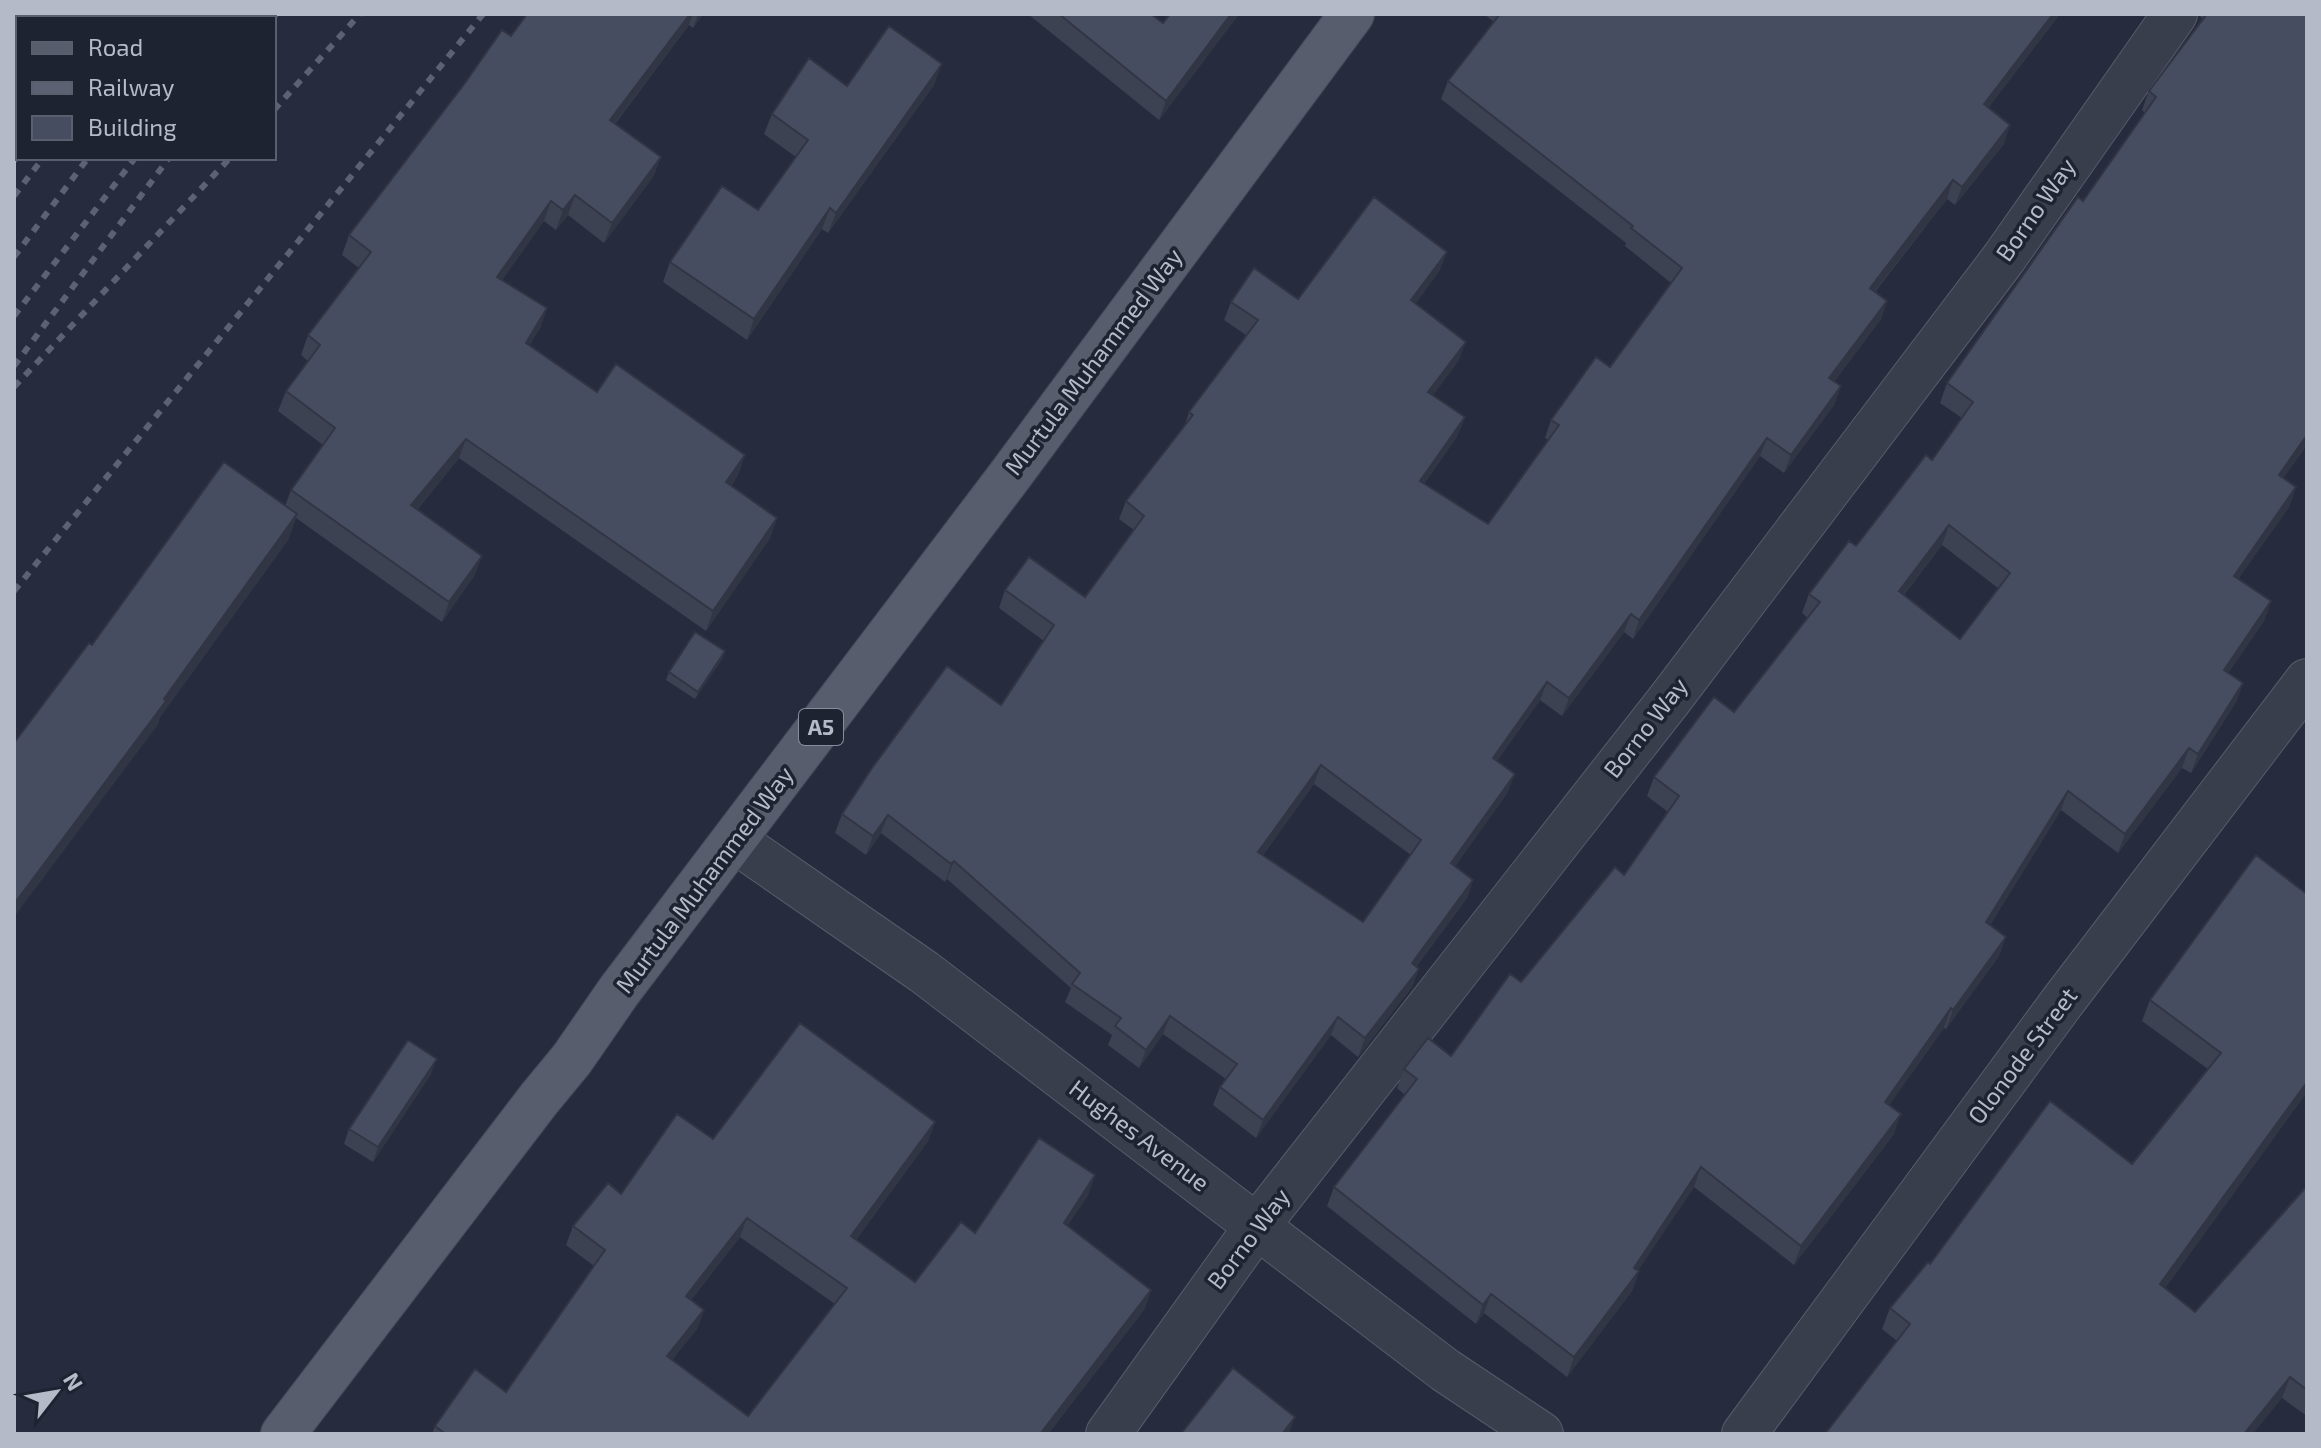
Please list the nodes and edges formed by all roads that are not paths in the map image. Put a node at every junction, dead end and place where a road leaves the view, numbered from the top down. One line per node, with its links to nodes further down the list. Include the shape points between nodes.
1 (1352, 14): 4 (main road, Murtula Muhammed Way / A5)
2 (2175, 14): 5 (street, Borno Way, via 2004,258)
3 (2307, 681): 9 (street, Olonode Street)
4 (735, 841): 5 (street, Hughes Avenue, via 924,972); 6 (main road, Murtula Muhammed Way / A5)
5 (1257, 1226): 7 (street, Borno Way); 8 (street, Hughes Avenue, via 1445,1370)
6 (283, 1434)
7 (1108, 1434)
8 (1541, 1434)
9 (1744, 1434)

